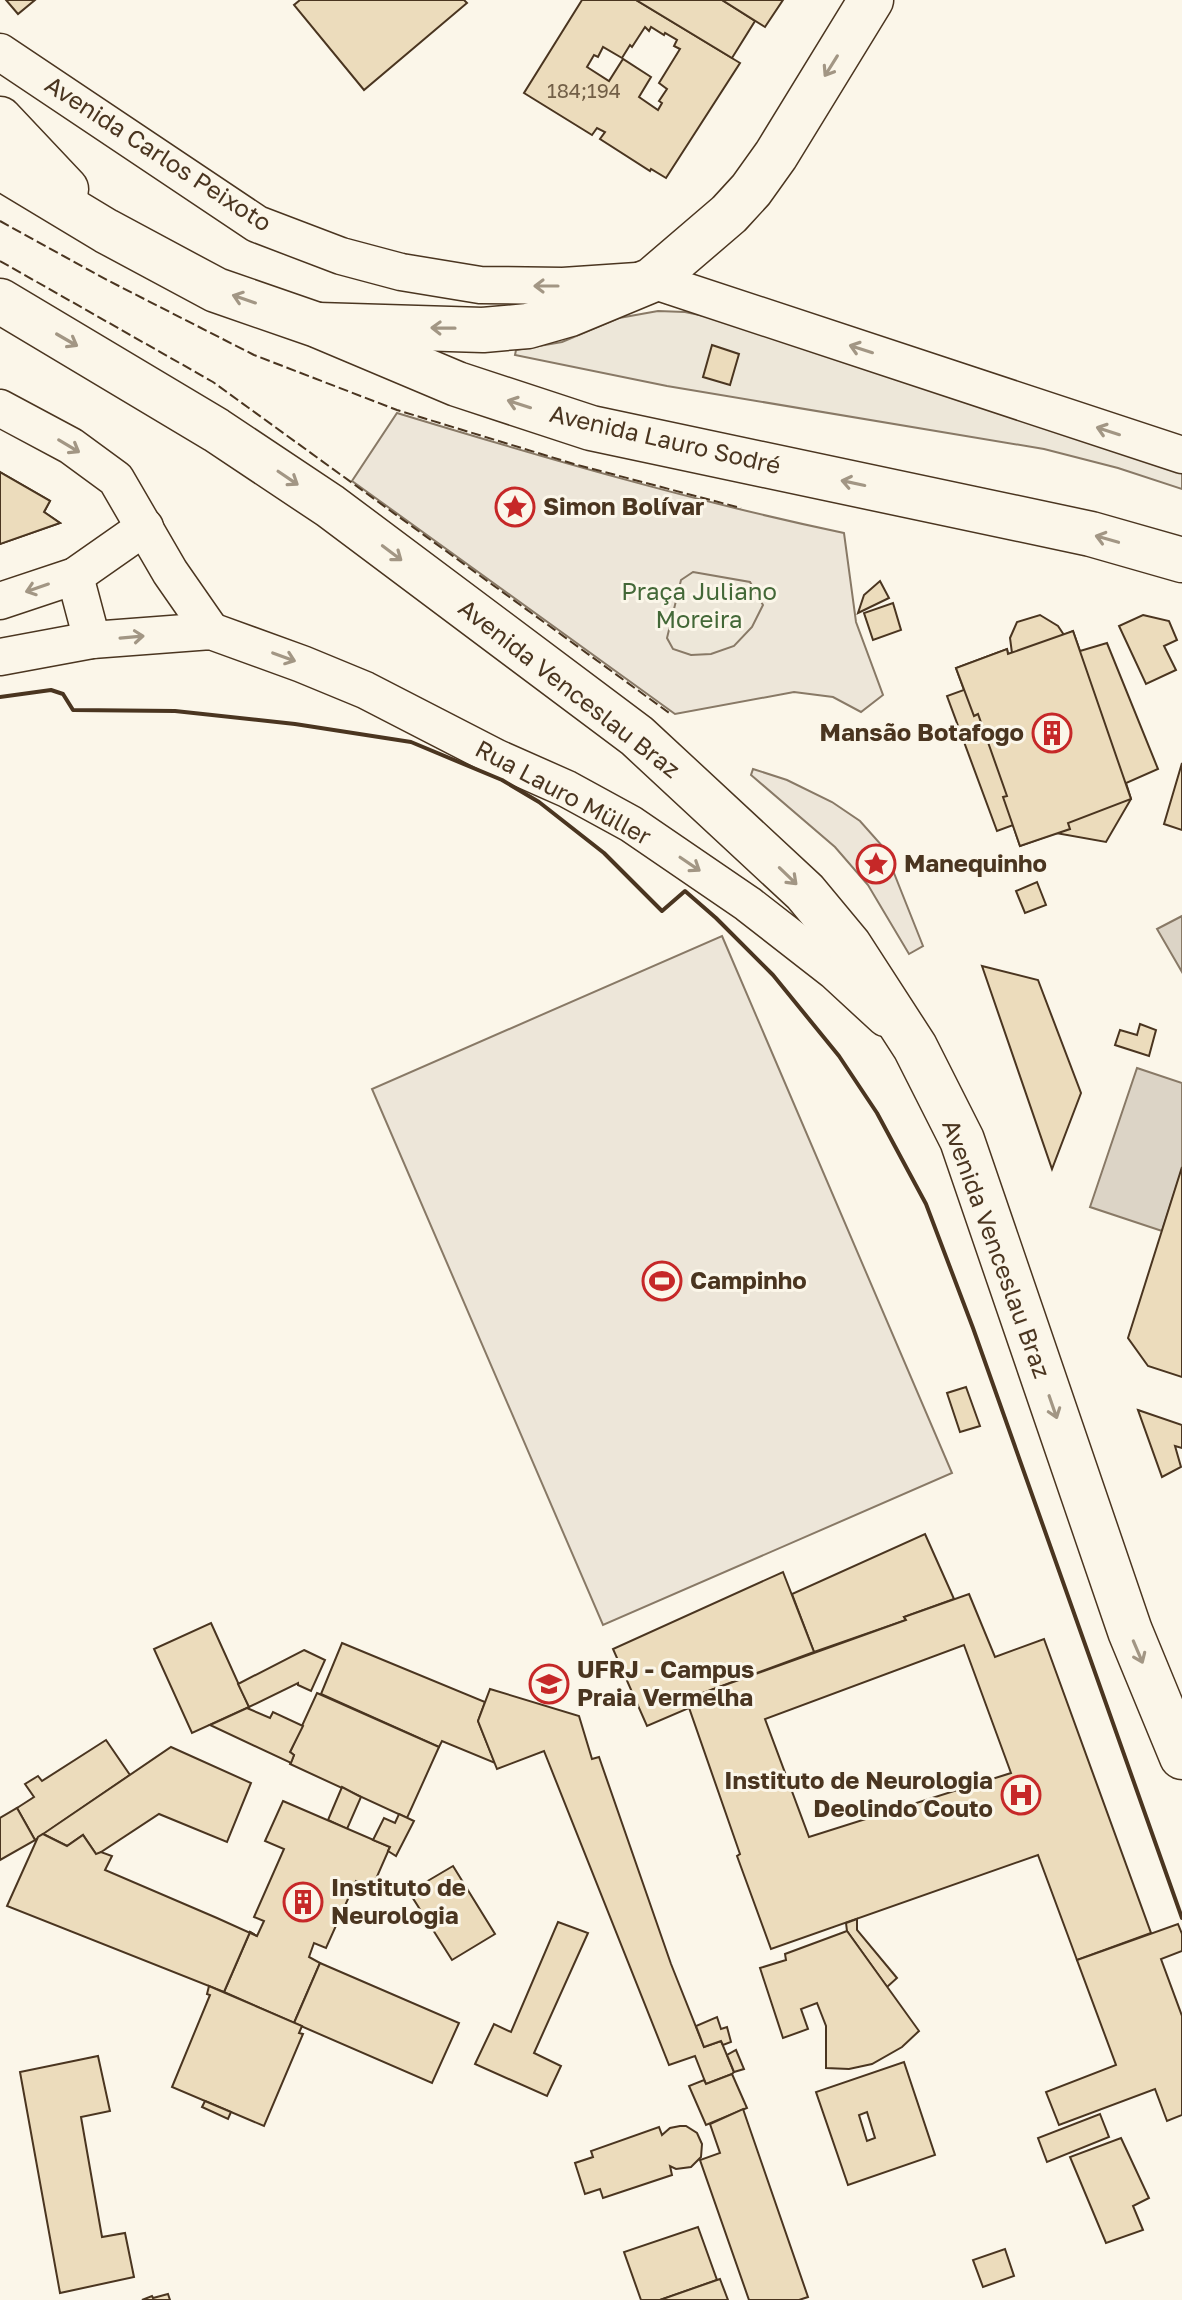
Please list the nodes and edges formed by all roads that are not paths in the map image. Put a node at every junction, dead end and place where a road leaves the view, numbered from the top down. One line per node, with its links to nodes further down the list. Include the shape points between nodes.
1 (871, 0): 6 (main road, one-way to 6, via 751,190)
2 (0, 52): 6 (street, Avenida Carlos Peixoto, one-way to 2, via 480,285 341,256 257,224)
3 (0, 119): 5 (main road)
4 (0, 167): 5 (main road, Avenida Lauro Sodré)
5 (106, 231): 8 (main road, Avenida Lauro Sodré, one-way to 5, via 216,290)
6 (652, 280): 8 (main road, one-way to 8, via 528,326 483,330); 10 (street, one-way to 6)
7 (0, 301): 18 (main road, Avenida Venceslau Braz, one-way to 18, via 216,430 330,506 637,736 805,892 849,945)
8 (317, 325): 12 (main road, Avenida Lauro Sodré, one-way to 8, via 1091,534 591,428 457,384)
9 (0, 408): 11 (street, one-way to 11, via 71,446 116,479)
10 (1182, 455)
11 (145, 527): 13 (street); 15 (street)
12 (1182, 560)
13 (75, 576): 14 (street, one-way to 14); 16 (street)
14 (0, 601)
15 (211, 631): 16 (street, Rua Lauro Müller, one-way to 15); 18 (street, Rua Lauro Müller, one-way to 18, via 365,690 631,824 834,971)
16 (92, 640): 17 (street, Rua Lauro Müller)
17 (0, 657)
18 (915, 1047): 19 (main road, Avenida Venceslau Braz, one-way to 19, via 962,1140 1130,1631)
19 (1182, 1757)

